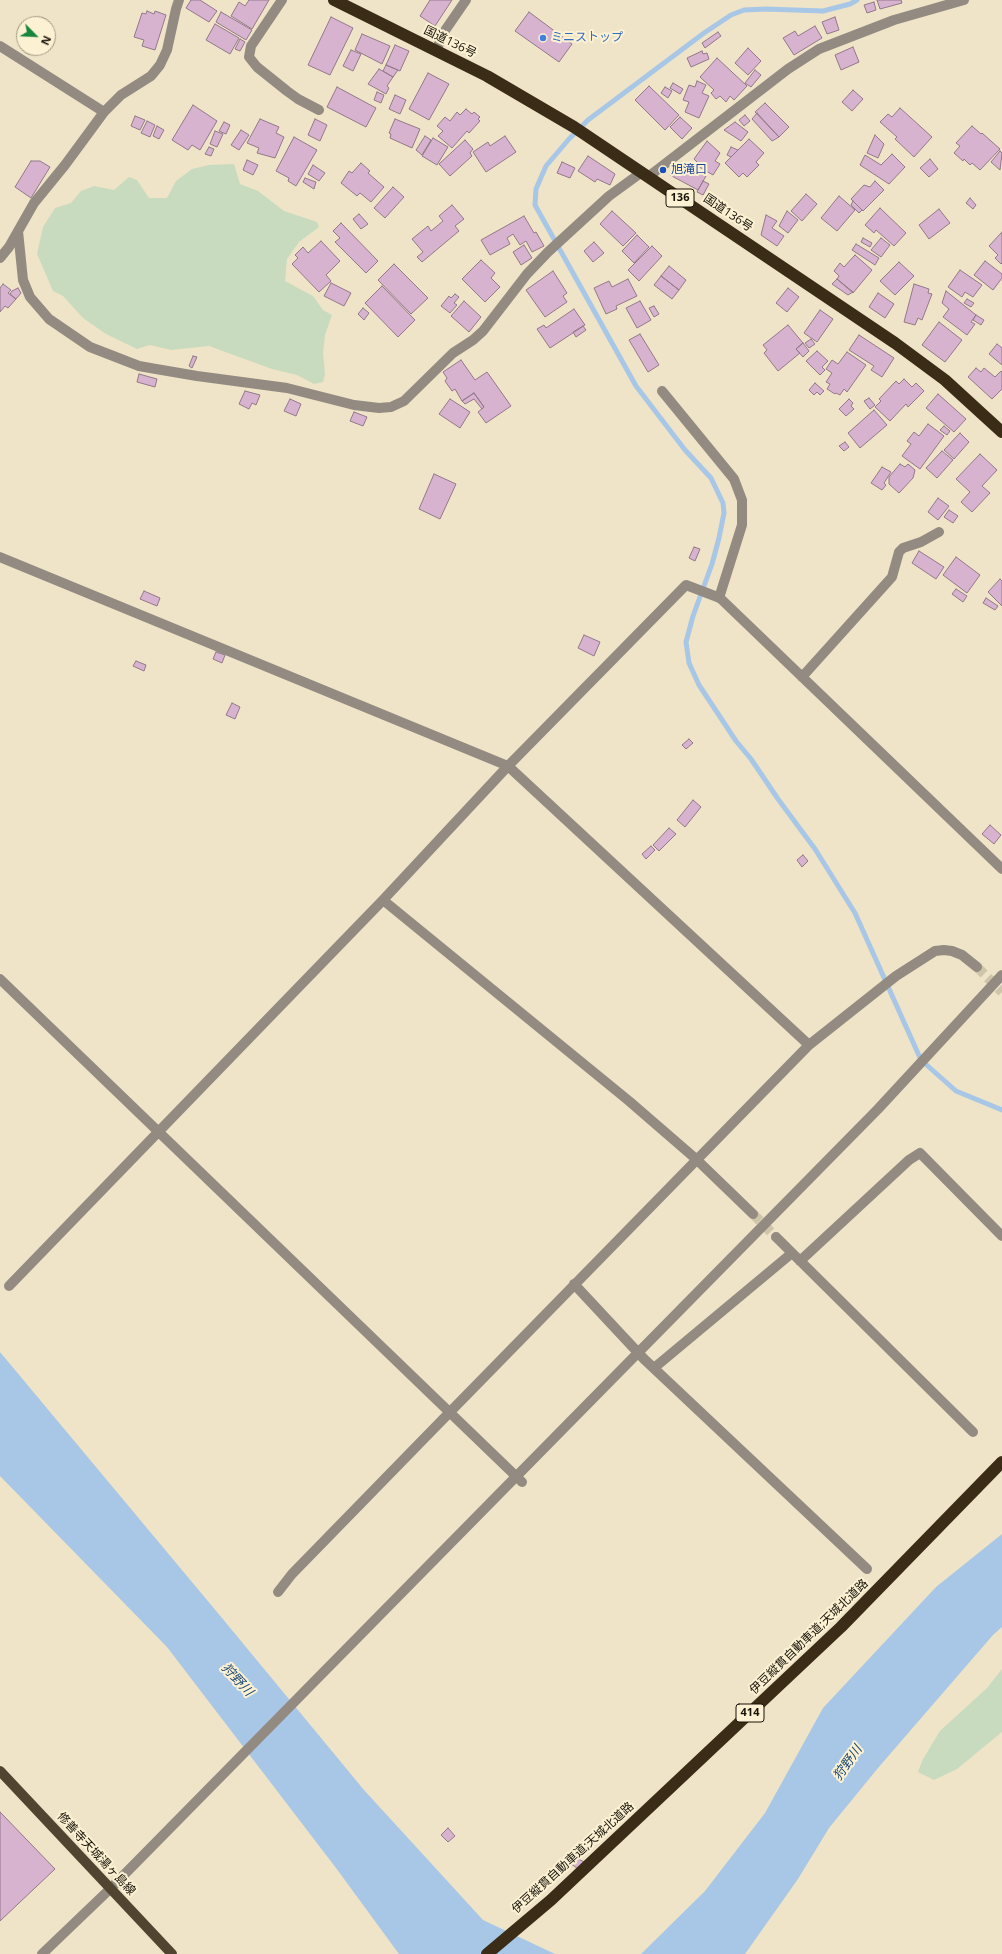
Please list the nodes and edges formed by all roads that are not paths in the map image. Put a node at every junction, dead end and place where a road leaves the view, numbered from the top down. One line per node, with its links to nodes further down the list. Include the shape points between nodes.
1 (179, 0): 9 (street, via 167,50 160,65 151,76 121,95)
2 (282, 0): 8 (street, via 251,46 249,56 257,67 287,91)
3 (334, 0): 7 (highway, 国道136号 / 136)
4 (466, 0): 7 (street, via 444,32)
5 (964, 0): 10 (street, via 894,20 819,49)
6 (0, 46): 9 (street)
7 (436, 51): 10 (highway, 国道136号 / 136, via 530,100)
8 (319, 110)
9 (104, 112): 11 (street, via 34,203)
10 (645, 174): 11 (street, via 609,196 527,274 483,331 453,353 404,401 391,407 354,405 287,388 139,366 90,347 49,319 30,297 23,280); 14 (highway, 国道136号 / 136, via 895,343 945,380)
11 (18, 231): 12 (street)
12 (0, 258)
13 (662, 391): 17 (street, via 734,479 742,500 742,525)
14 (1002, 432)
15 (939, 532): 18 (street, via 899,552 892,577)
16 (0, 557): 19 (street)
17 (717, 597): 18 (street); 19 (street, via 689,586 682,588)
18 (802, 677): 20 (street)
19 (508, 766): 21 (street); 25 (street)
20 (1002, 869)
21 (383, 900): 26 (street); 27 (street)
22 (977, 967): 25 (street, via 952,951 935,951 896,976)
23 (1002, 975): 35 (street, via 878,1109)
24 (0, 979): 26 (street)
25 (809, 1045): 27 (street)
26 (158, 1132): 34 (street); 37 (street)
27 (696, 1159): 28 (street); 33 (street)
28 (753, 1214)
29 (1002, 1236): 32 (street, via 920,1153)
30 (776, 1237): 31 (street)
31 (792, 1253): 32 (street); 36 (street)
32 (800, 1261): 38 (street)
33 (574, 1284): 35 (street); 37 (street)
34 (9, 1286)
35 (639, 1352): 36 (street); 40 (street)
36 (654, 1368): 41 (street)
37 (449, 1413): 40 (street); 42 (street, via 292,1574)
38 (973, 1432)
39 (1002, 1462): 47 (highway, 伊豆縦貫自動車道;天城北道路 / 414, via 841,1627 551,1900)
40 (519, 1480): 44 (street)
41 (867, 1569)
42 (278, 1592)
43 (0, 1771): 44 (main road, 修善寺天城湯ヶ島線)
44 (111, 1888): 45 (street); 46 (main road, 修善寺天城湯ヶ島線)
45 (42, 1954)
46 (172, 1954)
47 (487, 1954)

